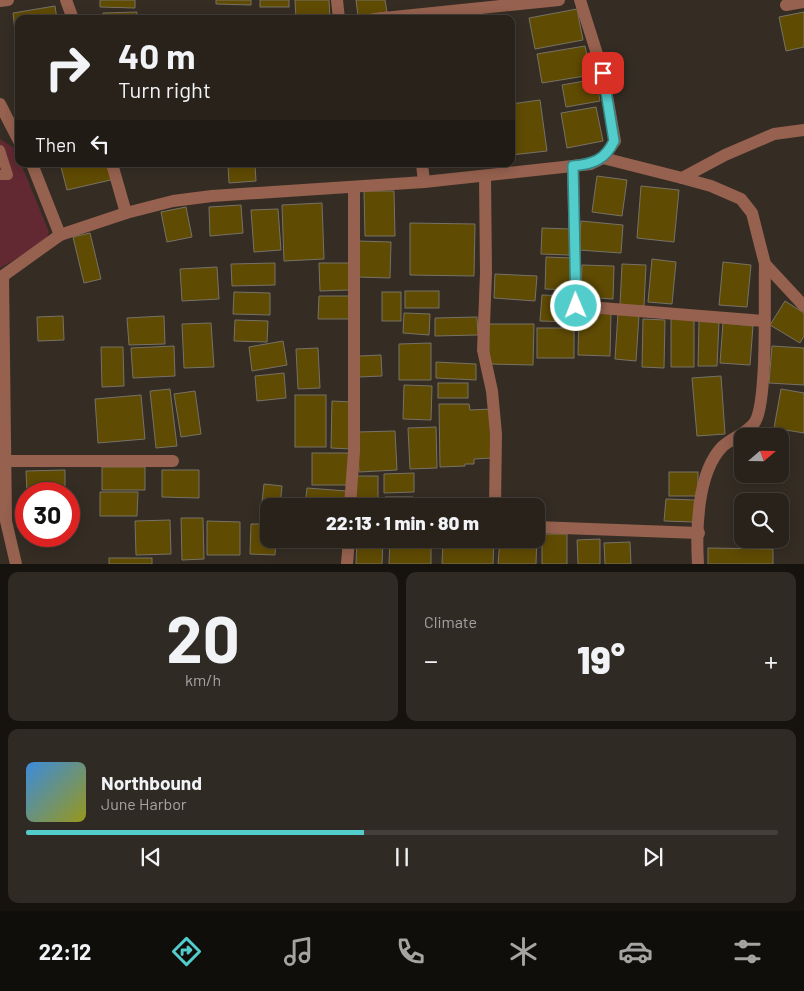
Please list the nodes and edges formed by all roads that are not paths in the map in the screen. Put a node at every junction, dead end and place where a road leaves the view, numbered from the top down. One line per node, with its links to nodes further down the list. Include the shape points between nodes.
1 (8, 0): 6 (street)
2 (66, 0): 9 (street)
3 (337, 0): 10 (street)
4 (559, 0): 11 (street)
5 (580, 0): 16 (street, via 603,73 614,141)
6 (0, 1)
7 (804, 2): 8 (street)
8 (786, 5)
9 (72, 15)
10 (339, 15)
11 (420, 15)
12 (0, 104): 14 (street)
13 (804, 130): 23 (street, via 774,134)
14 (15, 133)
15 (0, 150): 21 (lane, via 8,174)
16 (603, 158): 17 (street, via 591,164); 23 (street)
17 (573, 166): 22 (street); 31 (street, via 576,306)
18 (33, 167): 27 (street)
19 (113, 167): 26 (street)
20 (422, 167): 24 (street)
21 (0, 175)
22 (485, 176): 24 (street); 35 (street, via 483,350 492,391 496,434)
23 (682, 178): 28 (street, via 741,199 752,213)
24 (424, 182): 25 (street)
25 (354, 187): 26 (street, via 212,196 173,201); 34 (street, via 354,451)
26 (126, 213): 27 (street)
27 (60, 236): 29 (street)
28 (765, 264): 30 (street); 31 (street)
29 (2, 277): 32 (street)
30 (804, 306)
31 (764, 321): 37 (street, via 762,398 755,423 722,447 711,462 701,494)
32 (5, 461): 33 (street); 39 (street, via 6,521)
33 (173, 461)
34 (351, 498)
35 (495, 498)
36 (545, 527): 37 (street)
37 (699, 533): 41 (street)
38 (348, 548): 40 (street)
39 (16, 564)
40 (347, 564)
41 (698, 564)

